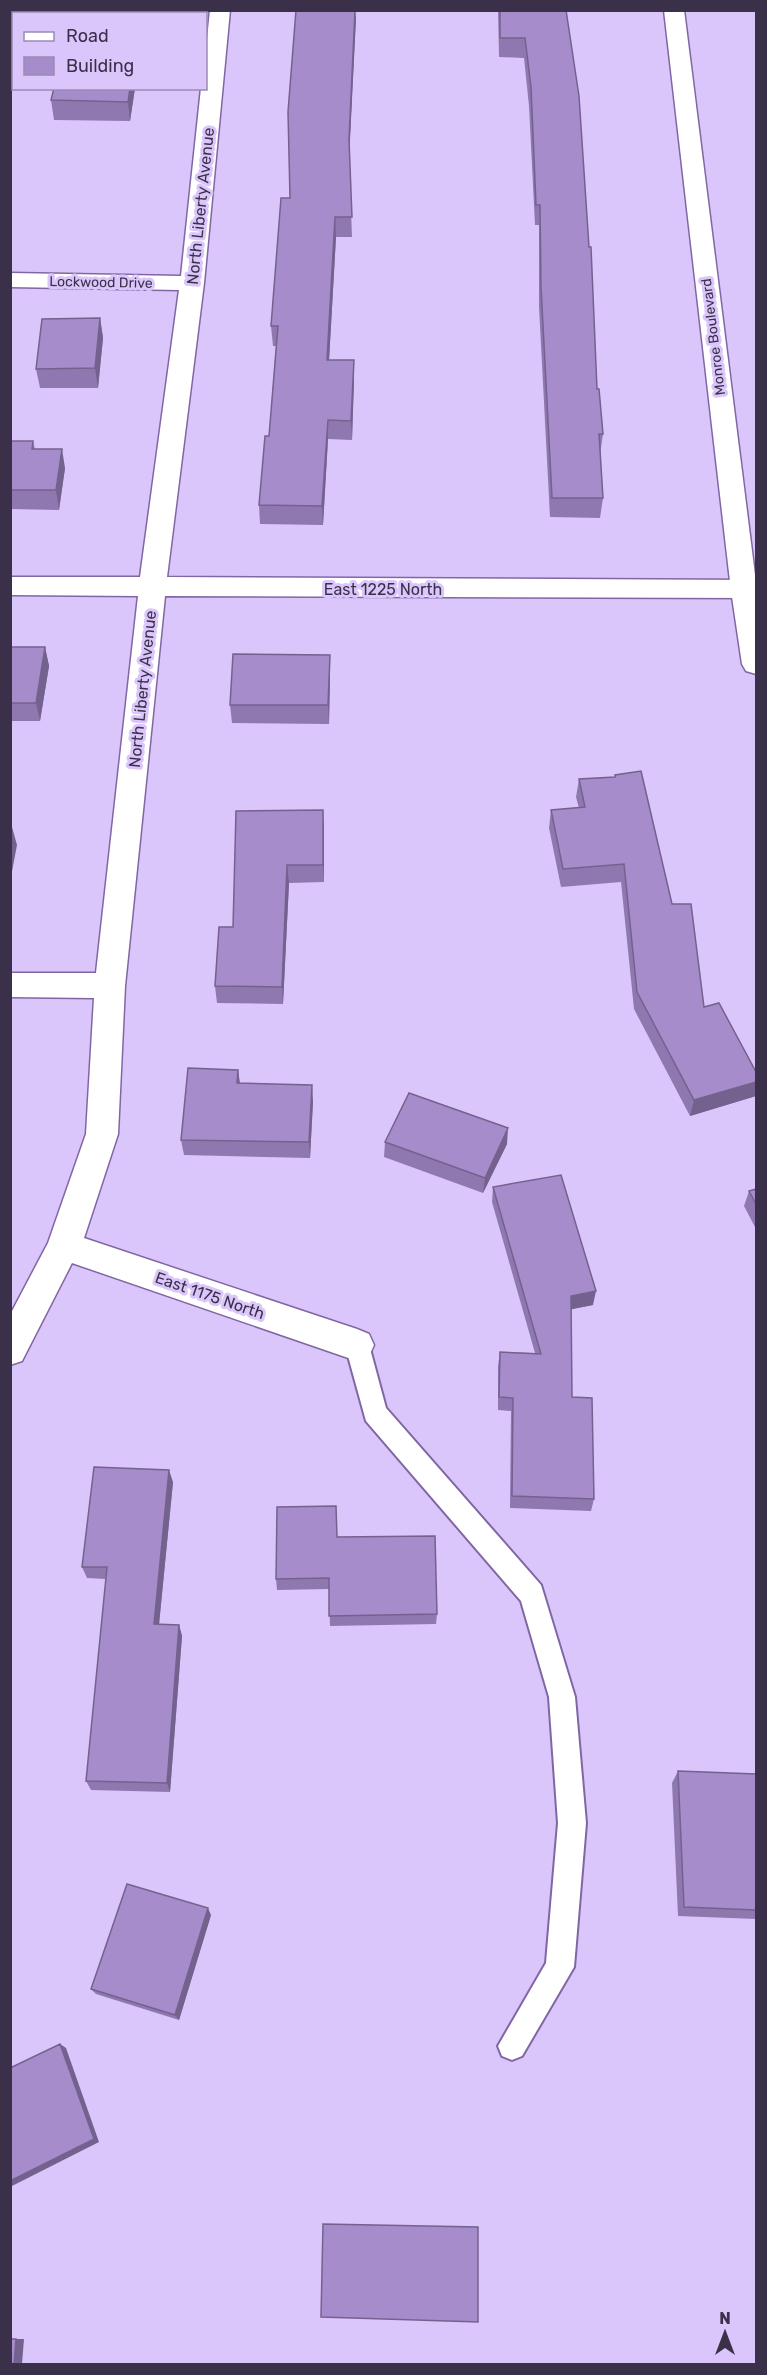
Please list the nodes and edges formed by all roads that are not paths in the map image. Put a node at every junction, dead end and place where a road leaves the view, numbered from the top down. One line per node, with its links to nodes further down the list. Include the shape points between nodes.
1 (220, 10): 3 (street, North Liberty Avenue)
2 (674, 10): 8 (street, Monroe Boulevard)
3 (211, 45): 5 (street, North Liberty Avenue)
4 (10, 280): 5 (street, Lockwood Drive)
5 (192, 283): 7 (street, North Liberty Avenue)
6 (10, 586): 7 (street, East 1225 North)
7 (152, 588): 8 (street, East 1225 North); 11 (street, North Liberty Avenue)
8 (750, 589): 9 (street, Monroe Boulevard)
9 (756, 664)
10 (10, 985): 11 (street)
11 (110, 986): 12 (street, North Liberty Avenue, via 102,1134)
12 (64, 1246): 13 (street, East 1175 North); 14 (street, North Liberty Avenue)
13 (357, 1345): 15 (lane, via 375,1413 532,1594 562,1697 572,1823 560,1967)
14 (10, 1350)
15 (512, 2046)

